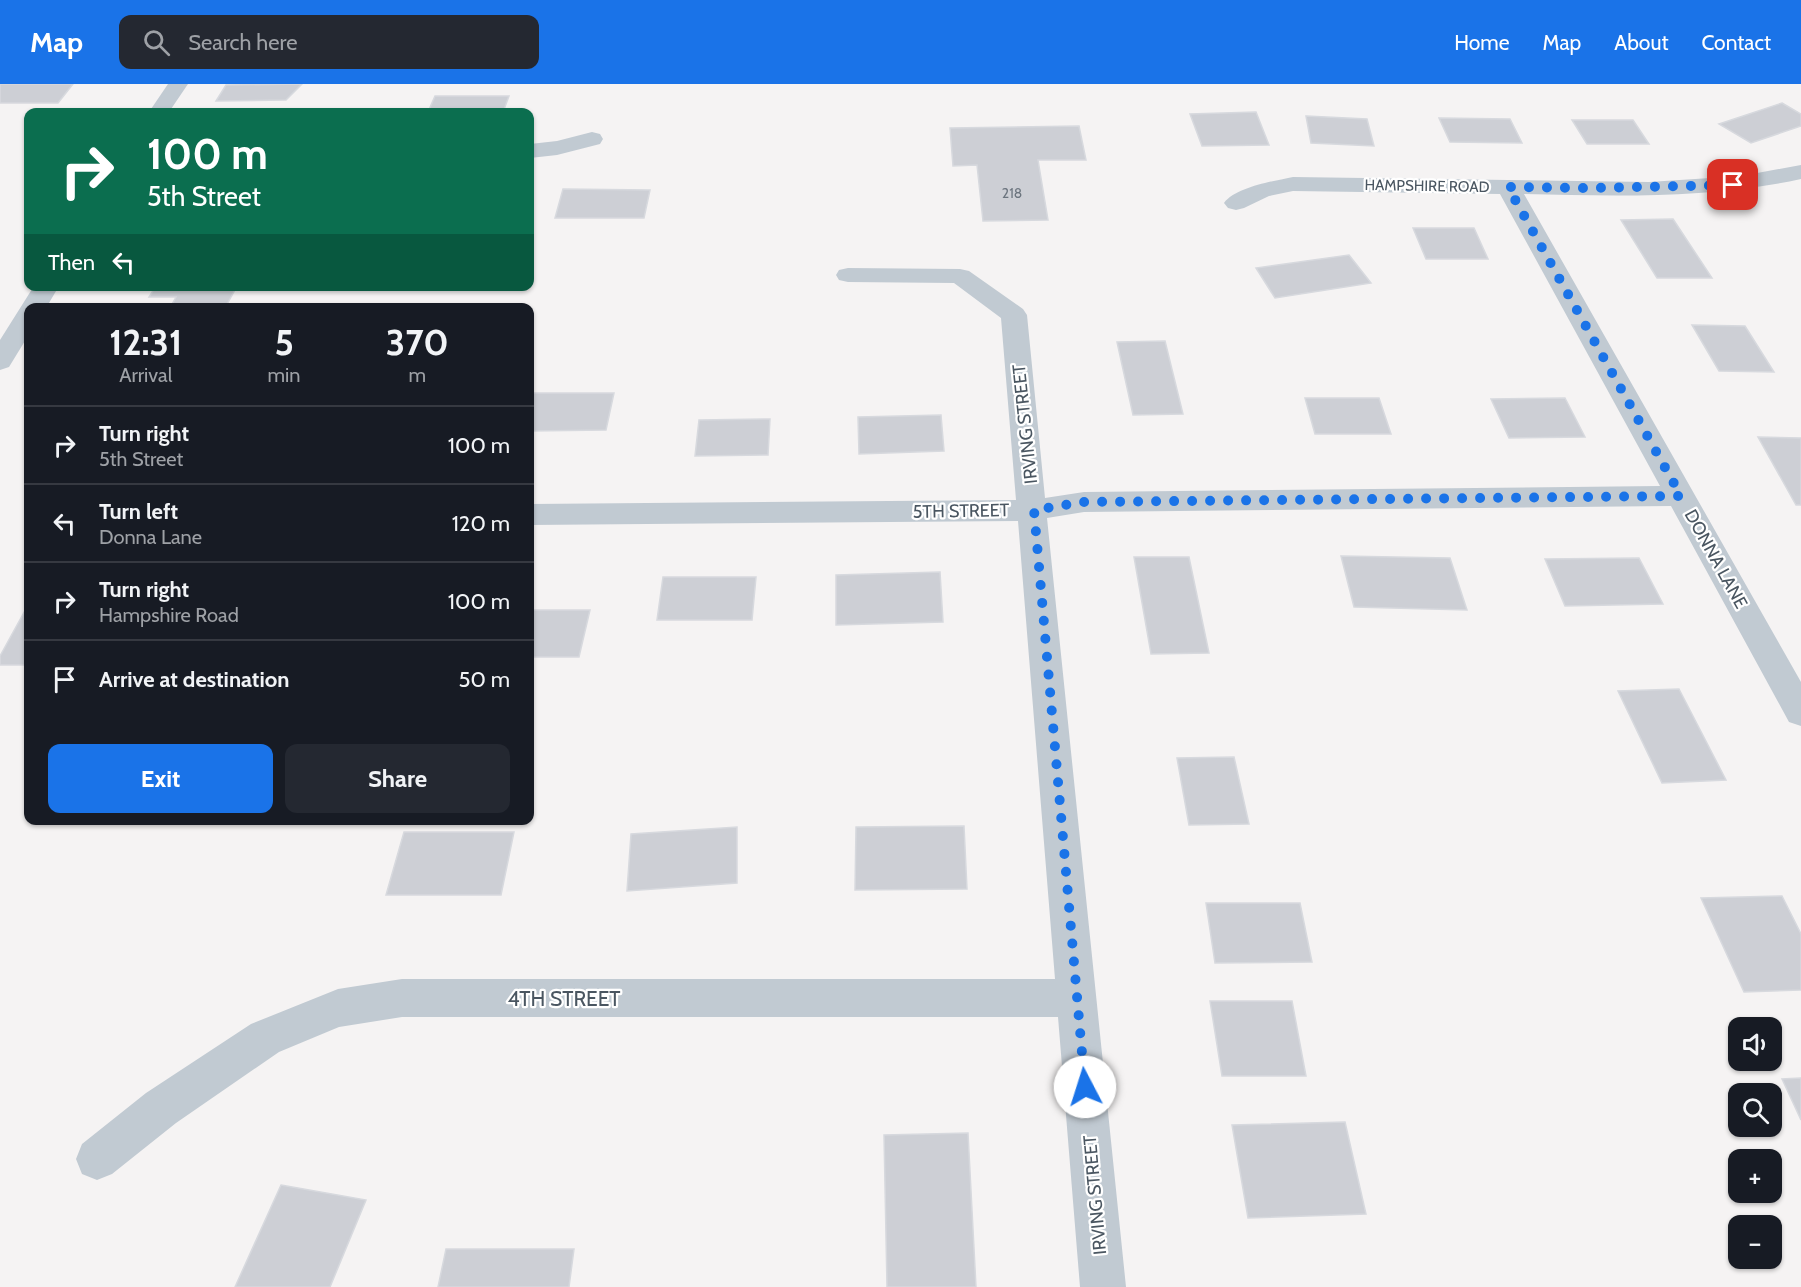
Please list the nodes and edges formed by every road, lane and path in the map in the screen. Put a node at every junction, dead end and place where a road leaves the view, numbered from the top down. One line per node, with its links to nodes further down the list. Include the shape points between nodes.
1 (178, 84): 2 (street)
2 (162, 108)
3 (592, 139): 4 (street)
4 (534, 151)
5 (1801, 172): 6 (street, HAMPSHIRE ROAD, via 1733,185)
6 (1508, 187): 7 (street, HAMPSHIRE ROAD, via 1293,184); 11 (street, DONNA LANE)
7 (1236, 203)
8 (848, 275): 12 (street, IRVING STREET, via 960,276 1014,315)
9 (24, 322): 10 (street)
10 (0, 361)
11 (1681, 496): 12 (street, 5TH STREET, via 1084,502); 14 (street, DONNA LANE)
12 (1034, 510): 13 (street, 5TH STREET); 15 (street, IRVING STREET)
13 (534, 515)
14 (1801, 712)
15 (1077, 998): 16 (street, 4TH STREET, via 402,998 338,1008 265,1038 161,1108); 17 (street, IRVING STREET)
16 (97, 1159)
17 (1103, 1287)

